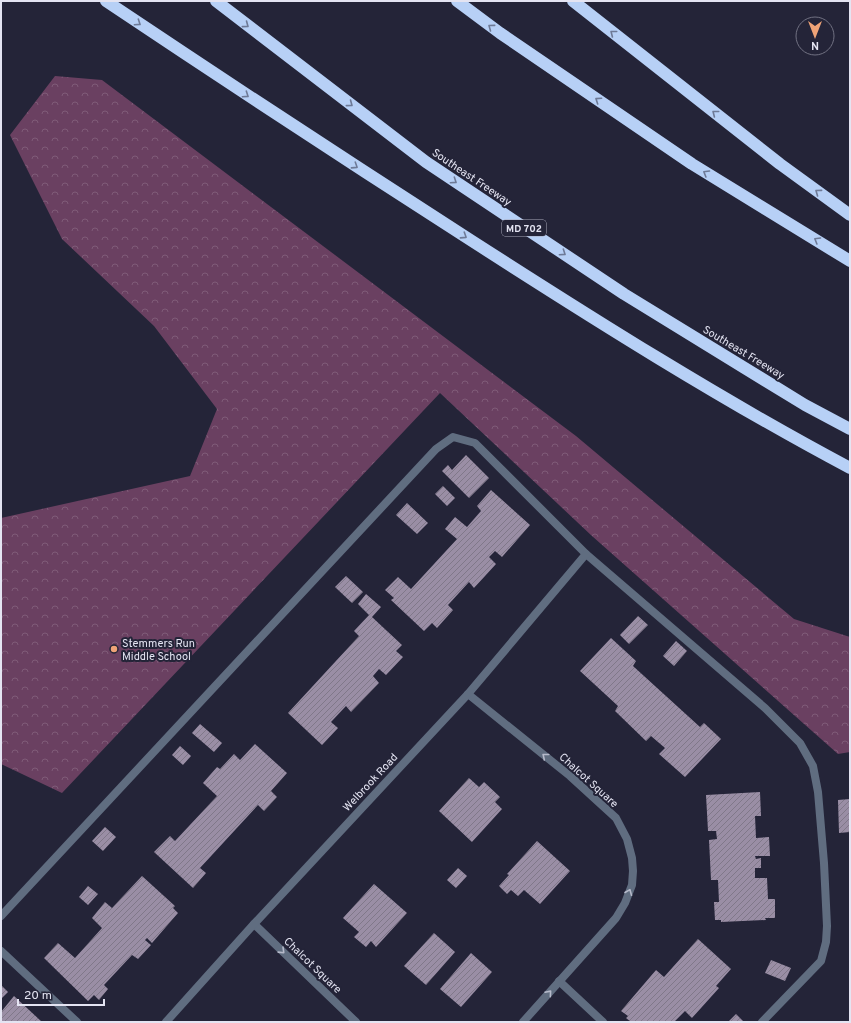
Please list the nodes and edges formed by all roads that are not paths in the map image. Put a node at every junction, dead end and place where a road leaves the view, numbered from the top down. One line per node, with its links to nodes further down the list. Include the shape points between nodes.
1 (106, 1): 8 (highway, one-way to 8, via 298,129 606,327 789,436)
2 (216, 1): 7 (highway, Southeast Freeway / MD 702, one-way to 7, via 433,167 624,294 805,405)
3 (457, 1): 6 (highway, one-way to 3, via 692,164)
4 (573, 1): 5 (highway, one-way to 4, via 780,164)
5 (850, 215)
6 (850, 261)
7 (850, 429)
8 (850, 468)
9 (586, 554): 10 (street, Welbrook Road); 11 (street, via 475,443 453,437 436,449); 20 (street, via 765,708 800,743 813,766 818,792 824,863 826,942 821,961)
10 (468, 694): 12 (street, Welbrook Road); 14 (street, Chalcot Square, one-way to 10, via 616,918 625,903 632,885 633,871 627,839 616,818 570,776)
11 (1, 916)
12 (254, 924): 16 (street, Welbrook Road); 17 (street, Chalcot Square, one-way to 17)
13 (1, 951): 15 (street)
14 (559, 981): 18 (street, Chalcot Square, one-way to 14); 19 (street)
15 (77, 1022)
16 (166, 1022)
17 (356, 1022)
18 (523, 1022)
19 (602, 1022)
20 (762, 1022)

